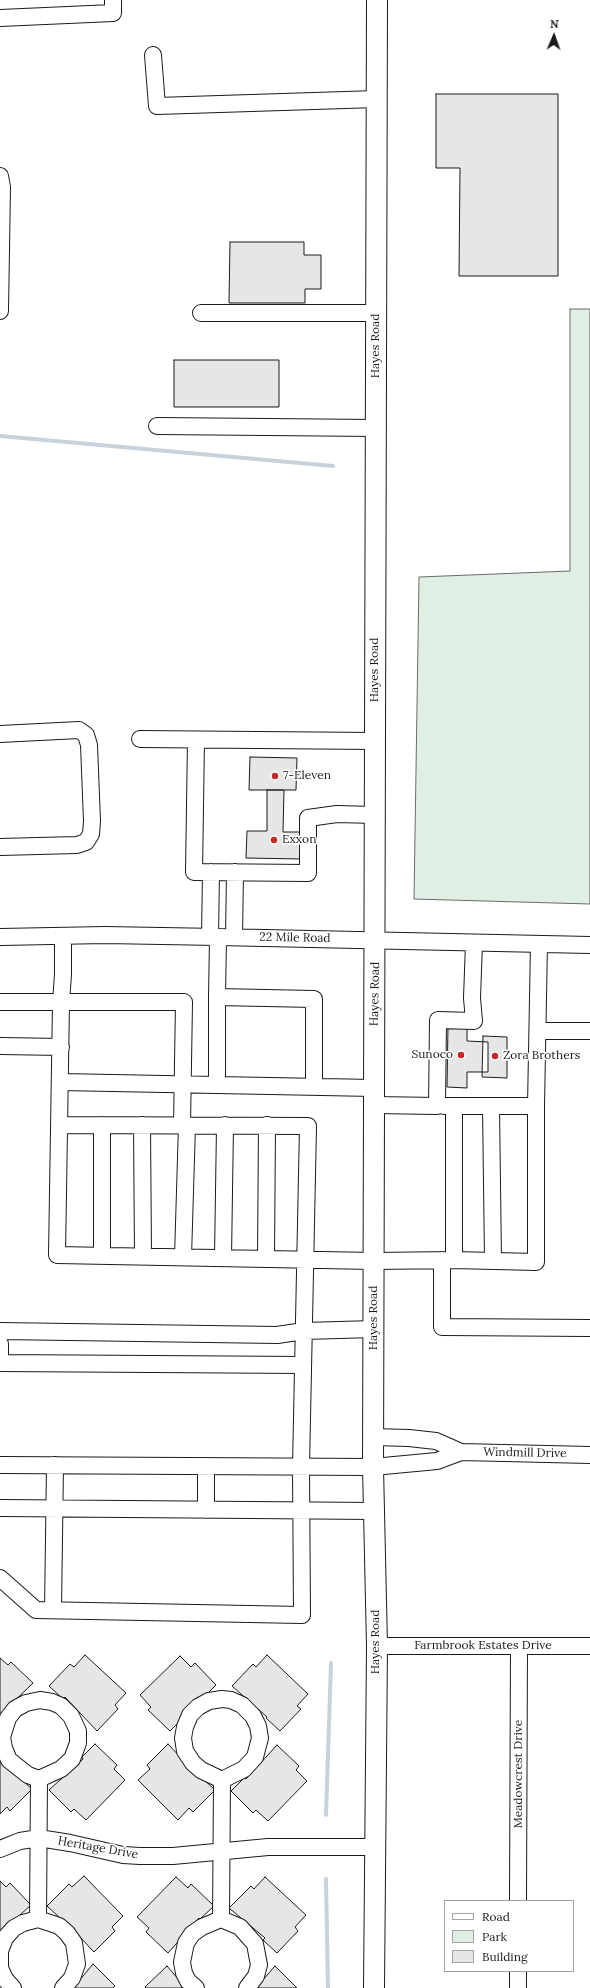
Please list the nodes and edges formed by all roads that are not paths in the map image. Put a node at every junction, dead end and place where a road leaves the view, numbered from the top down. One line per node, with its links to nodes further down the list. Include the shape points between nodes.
1 (113, 0): 3 (street, via 113,13)
2 (377, 0): 5 (main road, Hayes Road)
3 (0, 18)
4 (153, 55): 5 (street, via 157,106)
5 (377, 99): 9 (main road, Hayes Road)
6 (0, 176): 7 (street)
7 (0, 311)
8 (201, 313): 9 (street)
9 (377, 313): 11 (main road, Hayes Road)
10 (157, 426): 11 (street)
11 (376, 428): 15 (main road, Hayes Road)
12 (0, 734): 17 (street, via 79,730 86,735 89,745 92,821 91,834 86,842 77,845)
13 (140, 739): 14 (street)
14 (196, 740): 15 (street); 18 (street, via 194,872)
15 (375, 741): 16 (main road, Hayes Road)
16 (376, 815): 19 (street, via 337,814 308,818 308,873); 23 (main road, Hayes Road)
17 (0, 847)
18 (211, 872): 19 (street); 22 (street)
19 (235, 872): 22 (street)
20 (63, 936): 21 (street, 22 Mile Road); 22 (street, 22 Mile Road); 29 (street, via 64,974)
21 (0, 937)
22 (220, 937): 23 (street, 22 Mile Road); 27 (street)
23 (375, 940): 24 (street, 22 Mile Road); 38 (main road, Hayes Road)
24 (474, 943): 25 (street, 22 Mile Road); 39 (street, via 474,1021 438,1020)
25 (539, 944): 26 (street, 22 Mile Road); 30 (street)
26 (590, 945)
27 (217, 997): 36 (street); 37 (street, via 314,999)
28 (0, 1002): 29 (street)
29 (61, 1003): 33 (street); 35 (street, via 184,1002)
30 (538, 1031): 31 (street); 42 (street)
31 (590, 1031)
32 (0, 1046): 33 (street)
33 (61, 1047): 34 (street)
34 (60, 1082): 35 (street); 43 (street)
35 (182, 1085): 36 (street); 46 (street)
36 (217, 1085): 37 (street)
37 (314, 1086): 38 (street)
38 (374, 1097): 39 (street); 56 (main road, Hayes Road)
39 (437, 1106): 40 (street)
40 (454, 1106): 41 (street); 55 (street)
41 (491, 1106): 42 (street); 57 (street)
42 (536, 1106): 57 (street, via 536,1262)
43 (59, 1125): 44 (street); 49 (street, via 57,1255)
44 (102, 1125): 45 (street); 49 (street)
45 (142, 1125): 46 (street); 50 (street)
46 (184, 1125): 47 (street); 51 (street)
47 (224, 1125): 48 (street); 52 (street)
48 (267, 1126): 53 (street); 54 (street, via 308,1126)
49 (102, 1256): 50 (street)
50 (143, 1256): 51 (street)
51 (183, 1257): 52 (street)
52 (223, 1258): 53 (street)
53 (266, 1259): 54 (street)
54 (306, 1260): 56 (street); 61 (street)
55 (448, 1260): 56 (street); 57 (street); 58 (street, via 442,1327)
56 (374, 1261): 59 (main road, Hayes Road)
57 (493, 1261)
58 (590, 1328)
59 (374, 1329): 61 (street); 65 (main road, Hayes Road)
60 (0, 1331): 61 (street, via 277,1335)
61 (304, 1331): 64 (street)
62 (0, 1344): 63 (street)
63 (0, 1363): 64 (street)
64 (303, 1366): 72 (street)
65 (373, 1437): 66 (street, Windmill Drive, via 436,1441); 71 (main road, Hayes Road)
66 (461, 1452): 67 (street, Windmill Drive); 71 (street, Windmill Drive, via 437,1461)
67 (590, 1455)
68 (0, 1465): 69 (street, Windmill Drive)
69 (55, 1466): 70 (street, Windmill Drive); 74 (street)
70 (206, 1466): 72 (street, Windmill Drive); 75 (street)
71 (373, 1467): 72 (street, Windmill Drive); 77 (main road, Hayes Road)
72 (301, 1468): 76 (street)
73 (0, 1508): 74 (street)
74 (54, 1508): 75 (street); 79 (street)
75 (206, 1510): 76 (street)
76 (301, 1510): 77 (street); 79 (street, via 302,1614)
77 (375, 1511): 80 (main road, Hayes Road)
78 (0, 1578): 79 (street, via 36,1610)
79 (53, 1610)
80 (377, 1646): 81 (street, Farmbrook Estates Drive); 86 (main road, Hayes Road)
81 (519, 1646): 82 (street, Farmbrook Estates Drive); 89 (street, Meadowcrest Drive)
82 (590, 1646)
83 (39, 1779): 83 (street, via 61,1769 72,1759 78,1743 78,1731 71,1716 61,1706 40,1700 15,1709 8,1718 2,1737 10,1760 28,1775); 85 (street)
84 (222, 1780): 84 (street, via 244,1769 255,1757 260,1738 253,1716 242,1705 222,1699 209,1701 198,1707 190,1715 183,1738 186,1751 193,1763); 88 (street)
85 (39, 1838): 87 (street, Heritage Drive, via 20,1841); 88 (street, Heritage Drive, via 134,1856); 90 (street)
86 (375, 1847): 88 (street, Heritage Drive, via 268,1847); 97 (main road, Hayes Road)
87 (0, 1849)
88 (221, 1852): 91 (street)
89 (518, 1900)
90 (38, 1919): 93 (street, via 14,1928 5,1938 0,1951 0,1968); 94 (street, via 59,1926 74,1943 77,1964 72,1978)
91 (221, 1919): 95 (street, via 192,1934 185,1947 182,1962 184,1973); 96 (street, via 240,1927 255,1944 259,1965 256,1976)
92 (518, 1972): 98 (street)
93 (13, 1988)
94 (63, 1988)
95 (196, 1988)
96 (247, 1988)
97 (374, 1988)
98 (518, 1988)

